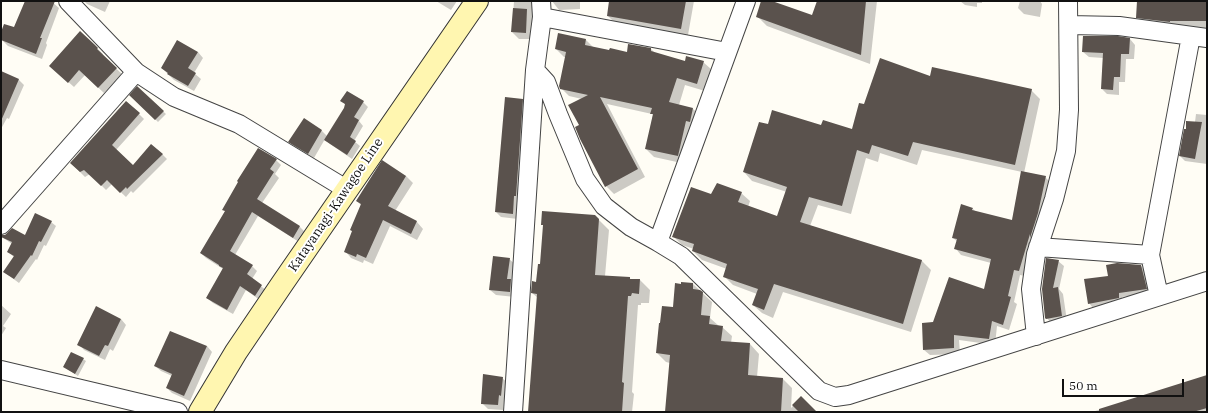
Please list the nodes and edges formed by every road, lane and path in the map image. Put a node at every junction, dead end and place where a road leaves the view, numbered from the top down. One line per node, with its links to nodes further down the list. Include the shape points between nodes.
1 (68, 1): 10 (street)
2 (477, 1): 11 (main road, Katayanagi-Kawagoe Line)
3 (746, 1): 8 (street)
4 (1068, 1): 6 (street)
5 (542, 9): 8 (street); 9 (street)
6 (1069, 25): 7 (street, via 1119,26); 14 (street, via 1069,110 1066,151)
7 (1199, 37): 15 (street)
8 (727, 52): 13 (street)
9 (535, 70): 13 (street, via 546,82 585,179 604,206 631,227); 22 (street)
10 (136, 72): 11 (street, via 174,97 239,124); 12 (street)
11 (346, 189): 21 (main road, Katayanagi-Kawagoe Line, via 236,352)
12 (1, 225)
13 (658, 242): 18 (street, via 681,256 818,391 835,397 849,395)
14 (1038, 247): 15 (street); 18 (street, via 1031,289)
15 (1150, 255): 17 (street)
16 (1207, 281): 17 (street)
17 (1159, 296): 18 (street)
18 (1036, 336)
19 (1, 370): 20 (street)
20 (178, 412)
21 (200, 412)
22 (513, 412)

